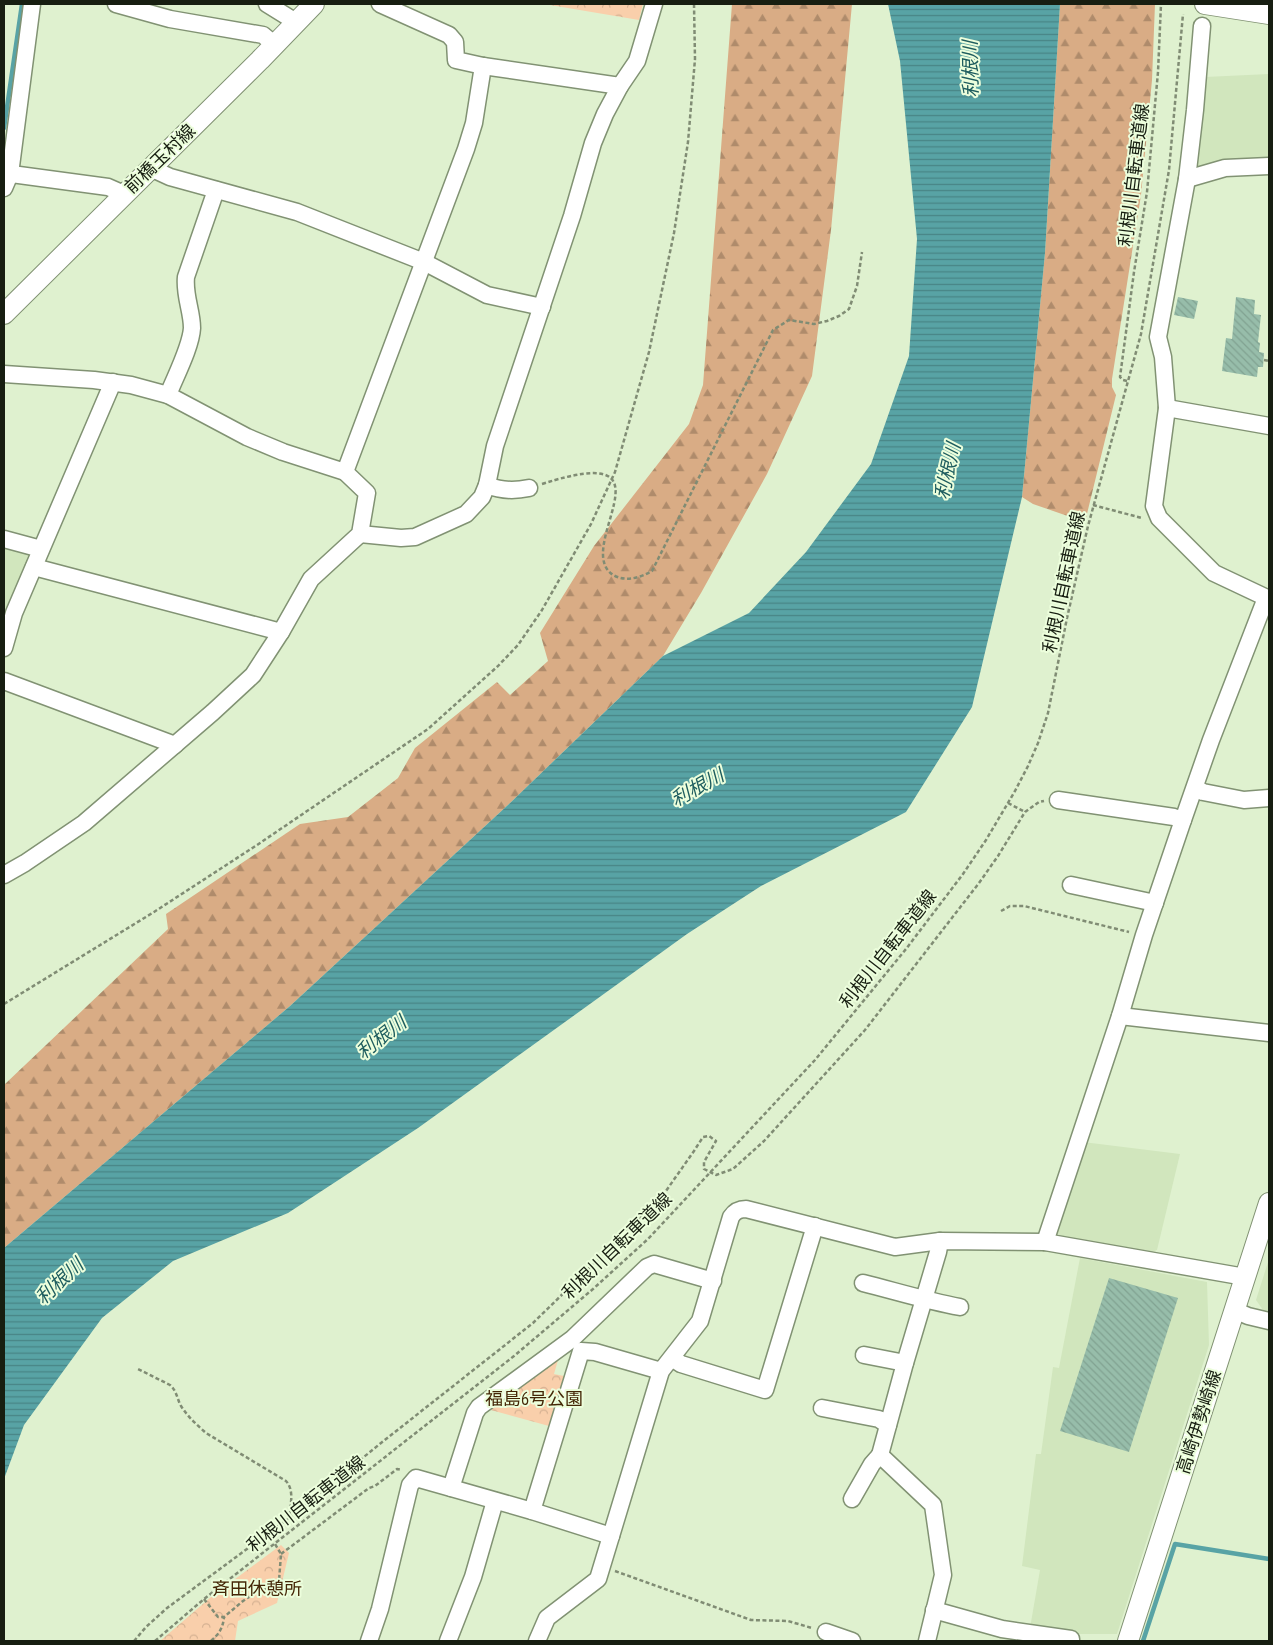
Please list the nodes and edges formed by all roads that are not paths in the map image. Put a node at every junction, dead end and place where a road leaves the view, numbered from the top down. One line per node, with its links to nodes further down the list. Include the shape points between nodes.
1 (32, 4): 16 (street)
2 (116, 4): 11 (street, via 170,18 263,35)
3 (267, 4): 9 (street)
4 (314, 4): 9 (main road, 前橋玉村線)
5 (380, 4): 12 (street, via 449,35 455,42 456,60)
6 (654, 4): 13 (street, via 637,61)
7 (1205, 4): 8 (main road)
8 (1269, 14)
9 (296, 22): 11 (main road, 前橋玉村線)
10 (1202, 26): 17 (street)
11 (275, 45): 14 (main road, 前橋玉村線)
12 (483, 66): 13 (street); 20 (street, via 474,123)
13 (620, 86): 21 (street, via 593,143)
14 (153, 166): 18 (street, via 170,177); 19 (main road, 前橋玉村線)
15 (1269, 166): 17 (street, via 1225,168)
16 (6, 178): 19 (street, via 108,186)
17 (1187, 178): 26 (street, via 1158,337)
18 (216, 190): 20 (street, via 297,212); 25 (street, via 186,277 192,326)
19 (124, 194): 22 (main road, 前橋玉村線)
20 (424, 262): 21 (street, via 487,295); 28 (street)
21 (542, 308): 29 (street, via 495,446)
22 (4, 314)
23 (4, 374): 24 (street)
24 (113, 382): 25 (street); 33 (street)
25 (168, 395): 28 (street, via 247,437)
26 (1167, 408): 27 (street); 35 (street, via 1154,506 1159,518 1214,573)
27 (1269, 426)
28 (345, 472): 31 (street, via 367,493)
29 (487, 485): 30 (street, via 506,490); 31 (street, via 482,497 466,514 414,537)
30 (529, 488)
31 (360, 534): 36 (street, via 311,579)
32 (4, 539): 33 (street)
33 (42, 549): 34 (street)
34 (34, 567): 36 (street); 37 (street, via 14,613)
35 (1268, 599): 40 (street)
36 (281, 632): 39 (street, via 252,675)
37 (4, 648)
38 (4, 681): 39 (street)
39 (175, 745): 44 (street, via 84,823)
40 (1194, 788): 41 (street, via 1244,800); 43 (street)
41 (1269, 798)
42 (1058, 800): 43 (street)
43 (1183, 820): 46 (street)
44 (4, 875)
45 (1070, 884): 46 (street)
46 (1156, 903): 47 (street)
47 (1120, 1016): 48 (street); 52 (street)
48 (1269, 1033)
49 (1269, 1203): 53 (main road, 高崎伊勢崎線)
50 (815, 1226): 51 (street, via 895,1247); 54 (street, via 740,1209 731,1217); 62 (street, via 765,1390 681,1364)
51 (940, 1241): 52 (street); 56 (street)
52 (1045, 1242): 53 (street)
53 (1245, 1277): 58 (main road, 高崎伊勢崎線)
54 (713, 1281): 60 (street, via 654,1264 647,1267); 62 (street, via 700,1321)
55 (863, 1283): 56 (street)
56 (923, 1299): 57 (street); 63 (street)
57 (960, 1307)
58 (1234, 1310): 59 (street); 81 (main road, 高崎伊勢崎線)
59 (1269, 1321)
60 (576, 1345): 64 (street); 68 (street, via 479,1408); 71 (street)
61 (864, 1355): 63 (street)
62 (672, 1358): 64 (street)
63 (905, 1363): 66 (street)
64 (661, 1372): 72 (street)
65 (822, 1408): 66 (street, via 879,1419)
66 (888, 1425): 67 (street)
67 (880, 1455): 69 (street); 73 (street, via 933,1505 943,1574)
68 (451, 1488): 70 (street); 76 (street, via 416,1478 410,1485 380,1609)
69 (852, 1499)
70 (495, 1502): 71 (street); 77 (street, via 473,1577)
71 (532, 1511): 72 (street)
72 (611, 1536): 78 (street, via 598,1579 547,1618)
73 (934, 1610): 75 (street, via 1002,1628); 80 (street)
74 (826, 1632): 79 (street)
75 (1071, 1638)
76 (369, 1641)
77 (448, 1641)
78 (537, 1641)
79 (852, 1641)
80 (927, 1641)
81 (1128, 1641)

